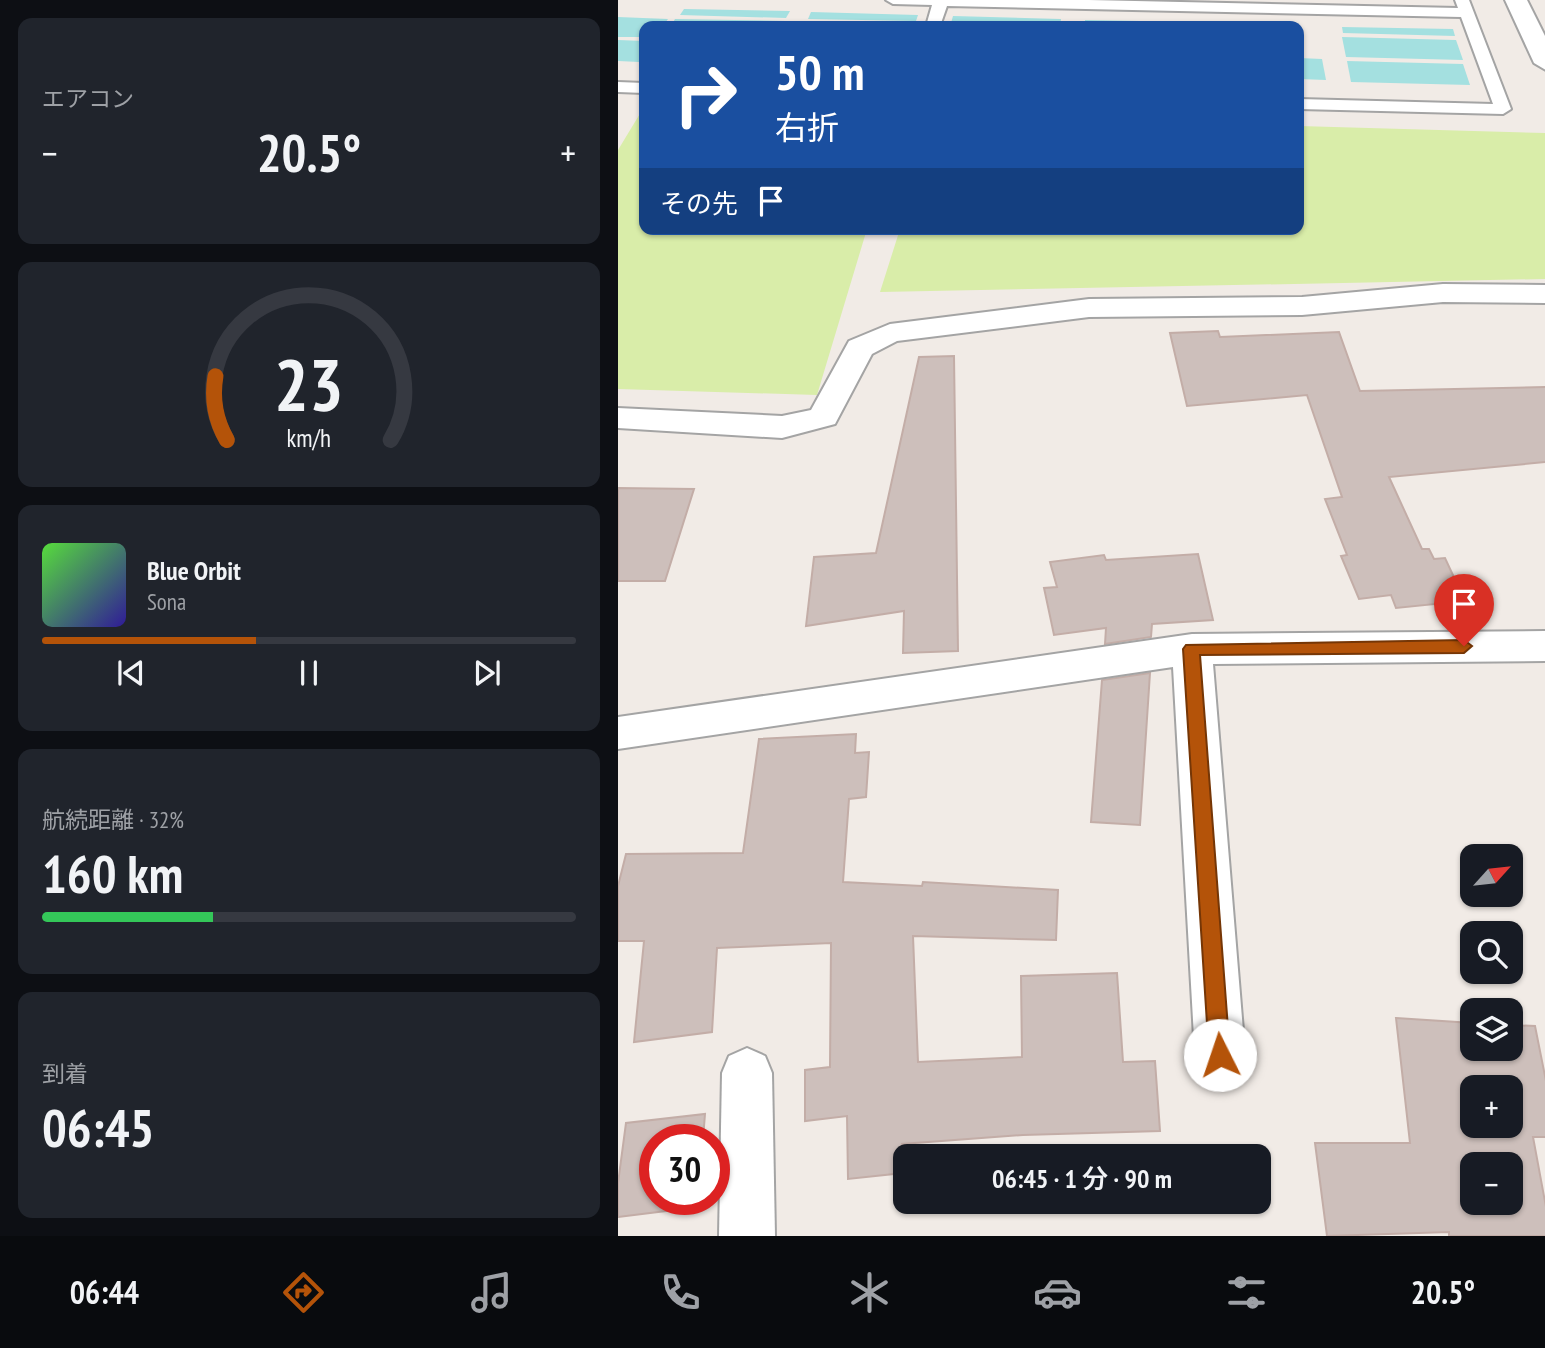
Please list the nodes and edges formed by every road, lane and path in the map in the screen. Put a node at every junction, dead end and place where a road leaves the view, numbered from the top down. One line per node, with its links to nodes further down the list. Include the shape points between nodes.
1 (893, 0): 2 (lane)
2 (941, 0): 4 (lane); 5 (lane)
3 (1516, 0): 6 (street)
4 (1465, 7): 9 (lane, via 1503,109)
5 (935, 21)
6 (1545, 63)
7 (618, 87): 8 (lane)
8 (639, 88)
9 (1304, 104)
10 (1545, 294): 11 (street, via 1443,293 1302,306 1089,308 932,326 890,333 860,348 823,418 782,427)
11 (618, 418)
12 (1545, 646): 13 (street)
13 (1191, 649): 14 (street); 15 (street)
14 (618, 733)
15 (1220, 1055)
16 (747, 1073): 17 (street)
17 (747, 1236)

